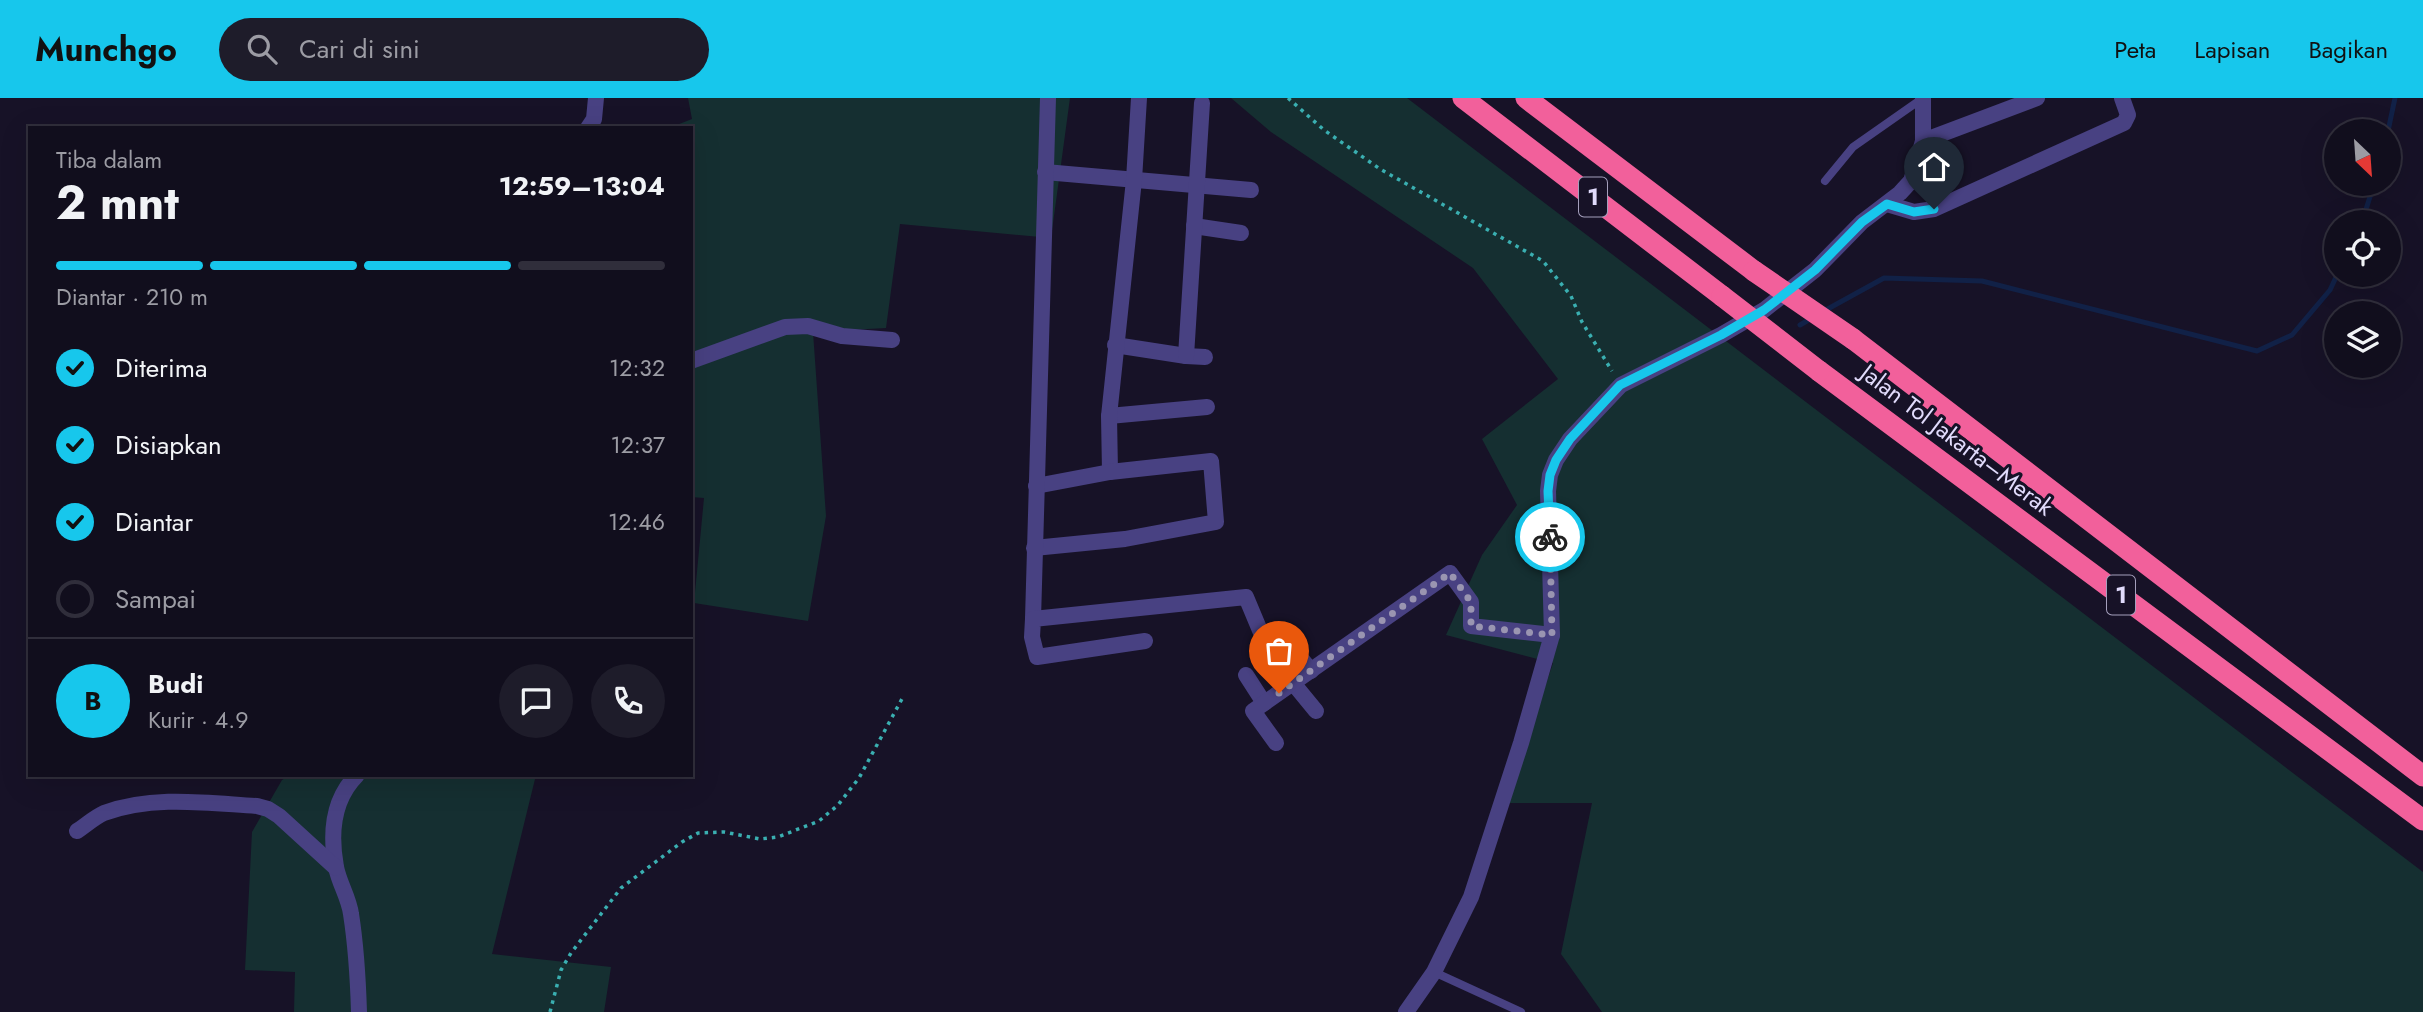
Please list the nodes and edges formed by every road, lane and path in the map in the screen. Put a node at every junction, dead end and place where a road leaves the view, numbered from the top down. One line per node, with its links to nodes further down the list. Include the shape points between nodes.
1 (596, 98): 11 (street)
2 (1048, 98): 13 (street)
3 (1139, 98): 14 (street)
4 (1288, 98): 26 (path, via 1380,169 1543,261 1571,296)
5 (1463, 98): 44 (highway, Jalan Tol Jakarta–Merak / 1, bridge, via 1819,371)
6 (1526, 98): 42 (highway, Jalan Tol Jakarta–Merak / 1, bridge, via 1754,271 1853,339)
7 (1923, 98): 12 (street); 15 (lane, via 1853,147)
8 (2037, 98): 12 (street)
9 (2123, 98): 18 (street, via 2128,114 2124,123 1967,195 1927,211)
10 (1202, 103): 16 (street)
11 (590, 126)
12 (1923, 141): 18 (street, via 1911,181)
13 (1045, 172): 14 (street); 30 (street)
14 (1134, 180): 16 (street); 22 (street)
15 (1825, 181)
16 (1197, 186): 17 (street); 19 (street)
17 (1251, 190)
18 (1887, 204): 26 (street, via 1764,310)
19 (1194, 226): 20 (street); 23 (street)
20 (1241, 233)
21 (892, 340): 25 (street, via 808,326 785,327)
22 (1115, 345): 23 (street); 28 (street)
23 (1186, 356): 24 (street)
24 (1205, 357)
25 (693, 361)
26 (1620, 385): 33 (street, via 1570,439 1550,475)
27 (1207, 408): 28 (street)
28 (1109, 416): 29 (street)
29 (1110, 472): 30 (street); 31 (street, via 1212,461 1216,522 1125,539)
30 (1036, 486): 31 (street)
31 (1034, 548): 32 (street)
32 (1032, 620): 34 (street, via 1037,657); 35 (street, via 1246,597 1269,652 1289,643)
33 (1552, 635): 35 (street, via 1471,626 1471,602 1450,573); 47 (street, via 1471,897)
34 (1144, 641)
35 (1311, 670): 37 (street)
36 (1246, 675): 39 (street)
37 (1293, 683): 39 (street); 40 (street)
38 (902, 697): 49 (path, via 859,778 819,821 769,838 698,833 621,888 561,970)
39 (1264, 703): 41 (street, via 1253,711)
40 (1316, 711)
41 (1276, 743)
42 (2423, 776)
43 (355, 777): 46 (street, via 341,796 334,817)
44 (2423, 820)
45 (77, 831): 46 (street, via 102,814 130,806 174,801 257,806 279,816)
46 (336, 868): 48 (street, via 351,910)
47 (1434, 972): 50 (street); 51 (lane)
48 (359, 1012)
49 (550, 1012)
50 (1406, 1012)
51 (1521, 1012)

